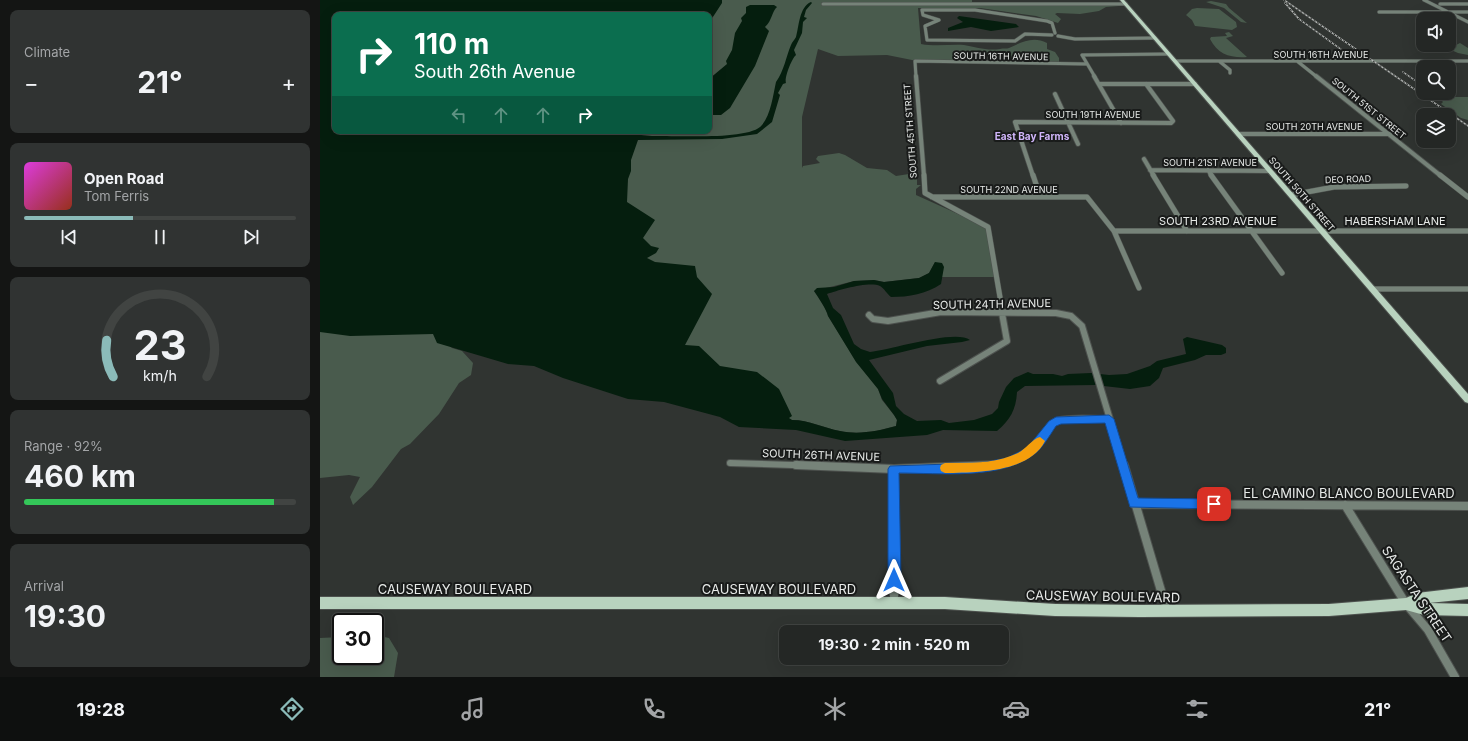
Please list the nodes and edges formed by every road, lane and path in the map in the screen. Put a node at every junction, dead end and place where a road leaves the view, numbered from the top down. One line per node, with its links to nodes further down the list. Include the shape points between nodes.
1 (1424, 0): 8 (street)
2 (1124, 2): 3 (street); 14 (main road, SOUTH 50TH STREET)
3 (823, 4)
4 (1440, 4): 5 (street)
5 (1468, 4)
6 (1379, 12): 7 (street)
7 (1416, 12)
8 (1449, 12)
9 (1456, 12): 10 (street)
10 (1468, 12)
11 (1456, 16): 12 (street)
12 (1468, 22)
13 (1055, 35): 13 (street, via 1052,23 1047,21 975,10 922,10 923,15 939,20 925,26 927,40 1015,40 1025,34); 14 (street, via 1071,38)
14 (1155, 38): 15 (main road, SOUTH 50TH STREET)
15 (1169, 54): 16 (main road, SOUTH 50TH STREET); 21 (street, via 1083,54)
16 (1175, 61): 17 (street, SOUTH 16TH AVENUE); 25 (main road, SOUTH 50TH STREET)
17 (1220, 61): 18 (street, SOUTH 16TH AVENUE); 22 (street)
18 (1297, 61): 19 (street, SOUTH 16TH AVENUE); 30 (street, SOUTH 51ST STREET)
19 (1468, 61)
20 (915, 62): 21 (street, SOUTH 16TH AVENUE); 39 (street, SOUTH 45TH STREET, via 925,193)
21 (1087, 64): 23 (street)
22 (1230, 73)
23 (1099, 84): 24 (street); 28 (street)
24 (1146, 84): 25 (street); 28 (street, SOUTH 19TH AVENUE, via 1173,121)
25 (1196, 84): 29 (main road, SOUTH 50TH STREET)
26 (1055, 94): 27 (street)
27 (1068, 122): 28 (street, SOUTH 19TH AVENUE); 31 (street); 38 (street, SOUTH 19TH AVENUE, via 1015,122)
28 (1121, 123)
29 (1238, 134): 30 (street, SOUTH 20TH AVENUE); 35 (main road, SOUTH 50TH STREET)
30 (1390, 134): 40 (street, SOUTH 51ST STREET)
31 (1078, 144)
32 (1144, 159): 33 (street)
33 (1150, 170): 34 (street, SOUTH 21ST AVENUE); 43 (street)
34 (1208, 170): 35 (street, SOUTH 21ST AVENUE); 44 (street)
35 (1270, 171): 37 (main road, SOUTH 50TH STREET)
36 (1406, 186): 37 (street, DEO ROAD, via 1335,186)
37 (1291, 195): 45 (main road, SOUTH 50TH STREET)
38 (1040, 196): 39 (street, SOUTH 22ND AVENUE); 42 (street, SOUTH 22ND AVENUE, via 1087,197)
39 (931, 197): 50 (street, via 988,226)
40 (1468, 197)
41 (1468, 230): 45 (street, HABERSHAM LANE)
42 (1114, 231): 43 (street, SOUTH 23RD AVENUE); 47 (street)
43 (1187, 231): 44 (street, SOUTH 23RD AVENUE)
44 (1251, 231): 45 (street, SOUTH 23RD AVENUE); 46 (street)
45 (1322, 231): 48 (main road, SOUTH 50TH STREET)
46 (1282, 273)
47 (1139, 288)
48 (1372, 289): 49 (street); 53 (main road, SOUTH 50TH STREET)
49 (1468, 289)
50 (1002, 312): 51 (street, SOUTH 24TH AVENUE, via 941,312 888,321 873,319); 52 (street, via 1006,341); 54 (street, SOUTH 24TH AVENUE, via 1056,313 1070,315 1078,320 1082,326)
51 (869, 315)
52 (940, 381)
53 (1468, 400)
54 (1109, 419): 56 (street, SOUTH 26TH AVENUE, via 1059,420 1031,451 995,466); 57 (street)
55 (730, 463): 56 (street, SOUTH 26TH AVENUE)
56 (894, 469): 62 (street)
57 (1134, 504): 58 (street, EL CAMINO BLANCO BOULEVARD); 65 (street)
58 (1345, 506): 59 (street, EL CAMINO BLANCO BOULEVARD); 63 (street, SAGASTA STREET)
59 (1468, 506)
60 (1468, 593): 63 (main road, CAUSEWAY BOULEVARD, via 1417,599)
61 (320, 603): 62 (main road, CAUSEWAY BOULEVARD)
62 (894, 603): 65 (main road, CAUSEWAY BOULEVARD, via 945,603 1055,610)
63 (1406, 604): 64 (main road, CAUSEWAY BOULEVARD, via 1424,608); 65 (main road, CAUSEWAY BOULEVARD, via 1329,610); 66 (street, SAGASTA STREET, via 1428,630)
64 (1468, 610)
65 (1167, 611)
66 (1455, 677)

